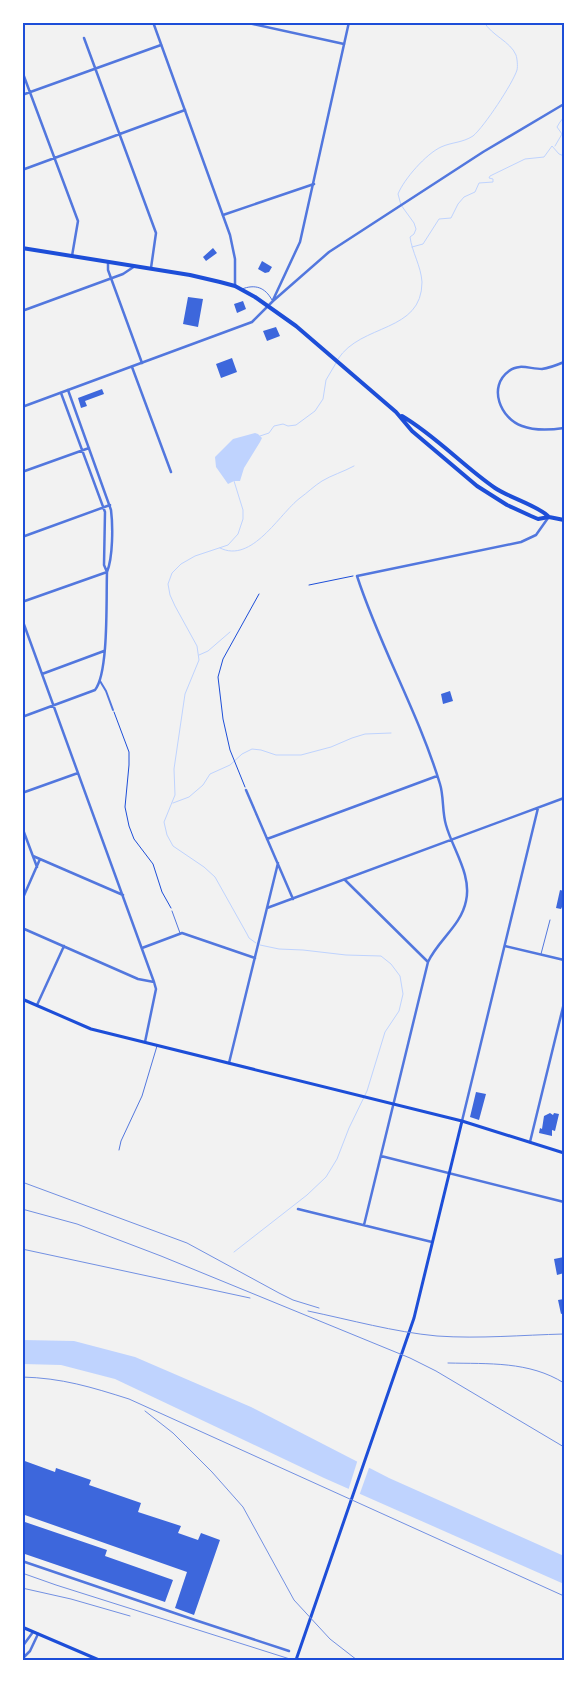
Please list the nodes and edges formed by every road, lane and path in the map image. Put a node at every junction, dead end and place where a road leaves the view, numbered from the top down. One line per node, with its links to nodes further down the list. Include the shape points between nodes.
1 (153, 22): 6 (street)
2 (244, 22): 5 (street)
3 (349, 22): 5 (street)
4 (84, 38): 7 (street)
5 (344, 44): 16 (street)
6 (161, 45): 7 (street); 12 (street)
7 (96, 68): 9 (street); 13 (street)
8 (22, 71): 9 (street)
9 (30, 92): 10 (street); 14 (street)
10 (22, 95)
11 (564, 104): 26 (street, via 483,152 329,252)
12 (184, 110): 13 (street); 17 (street)
13 (120, 135): 14 (street); 22 (street, via 156,233)
14 (55, 159): 15 (street); 19 (street, via 78,221)
15 (22, 170)
16 (314, 184): 17 (street); 26 (street, via 300,242)
17 (223, 215): 24 (street, via 234,254)
18 (22, 248): 19 (highway)
19 (72, 256): 20 (highway)
20 (108, 262): 21 (highway); 23 (street)
21 (135, 266): 22 (highway); 23 (street)
22 (151, 268): 24 (highway)
23 (111, 278): 28 (street); 30 (street)
24 (235, 286): 25 (highway)
25 (241, 289): 26 (lane, via 256,286 268,292); 27 (highway)
26 (272, 301): 27 (street)
27 (269, 306): 30 (street, via 249,324); 35 (highway)
28 (22, 311)
29 (564, 362): 36 (street, via 543,369 525,366 512,369 499,383 498,395 503,412 516,424 534,429)
30 (142, 363): 31 (street)
31 (132, 367): 32 (street); 40 (street)
32 (68, 390): 33 (street); 37 (street)
33 (61, 393): 34 (street); 38 (street)
34 (22, 407)
35 (397, 412): 43 (highway, via 484,481); 43 (highway, via 412,431 494,498 538,519)
36 (564, 428)
37 (88, 448): 38 (street); 41 (street)
38 (83, 450): 39 (street); 42 (street)
39 (22, 472)
40 (171, 472)
41 (110, 506): 42 (street); 46 (street, via 112,528)
42 (104, 508): 45 (street); 46 (street, via 104,565)
43 (549, 517): 44 (highway); 47 (street, via 536,535 521,542)
44 (564, 520)
45 (22, 537)
46 (107, 572): 50 (street); 52 (street)
47 (357, 576): 48 (path); 59 (street)
48 (309, 585)
49 (259, 594): 60 (path, via 223,659 218,676 230,750)
50 (22, 602)
51 (22, 619): 53 (street)
52 (104, 651): 53 (street); 54 (street)
53 (42, 674): 55 (street)
54 (100, 681): 55 (street, via 97,688 89,693); 56 (street)
55 (54, 706): 57 (street); 58 (street)
56 (113, 710): 76 (path, via 129,752 125,807 129,826 134,839 153,864)
57 (22, 717)
58 (78, 773): 61 (street); 72 (street)
59 (437, 776): 65 (street); 66 (street, via 442,789 445,822)
60 (246, 790): 65 (street)
61 (22, 793)
62 (564, 798): 63 (street)
63 (538, 808): 66 (street); 81 (street)
64 (22, 827): 67 (street)
65 (268, 839): 69 (street)
66 (452, 840): 71 (street); 86 (street, via 465,876 466,903 458,921)
67 (33, 856): 68 (street); 70 (street)
68 (40, 859): 70 (street); 72 (street)
69 (278, 863): 73 (street); 75 (street)
70 (37, 867): 74 (street)
71 (345, 880): 73 (street); 86 (street)
72 (123, 895): 82 (street)
73 (293, 899): 75 (street)
74 (22, 900)
75 (267, 908): 84 (street)
76 (172, 911): 79 (lane)
77 (550, 920): 83 (lane)
78 (22, 928): 80 (street)
79 (180, 934): 82 (street); 84 (street)
80 (64, 946): 87 (street, via 138,979); 90 (street)
81 (506, 946): 83 (street); 95 (street)
82 (142, 948): 87 (street)
83 (541, 955): 85 (street)
84 (255, 958): 93 (street)
85 (564, 960)
86 (428, 962): 94 (street)
87 (154, 982): 91 (street, via 156,990)
88 (22, 998): 90 (main road)
89 (564, 1003): 96 (street)
90 (37, 1005): 91 (main road, via 91,1029)
91 (145, 1042): 92 (main road)
92 (157, 1046): 93 (main road); 97 (lane, via 142,1096)
93 (229, 1064): 94 (main road)
94 (394, 1104): 95 (main road); 99 (street)
95 (462, 1122): 96 (main road); 100 (main road)
96 (530, 1142): 98 (main road)
97 (119, 1150)
98 (564, 1153)
99 (381, 1156): 100 (street); 103 (street)
100 (449, 1173): 101 (street); 104 (main road)
101 (564, 1202)
102 (298, 1209): 103 (street)
103 (364, 1225): 104 (street)
104 (432, 1242): 113 (main road, via 414,1318)
105 (22, 1561): 110 (street)
106 (22, 1627): 107 (main road)
107 (33, 1632): 108 (main road); 109 (street)
108 (38, 1634): 111 (street, via 30,1652); 112 (main road)
109 (22, 1647)
110 (289, 1650)
111 (22, 1659)
112 (99, 1660)
113 (296, 1660)

